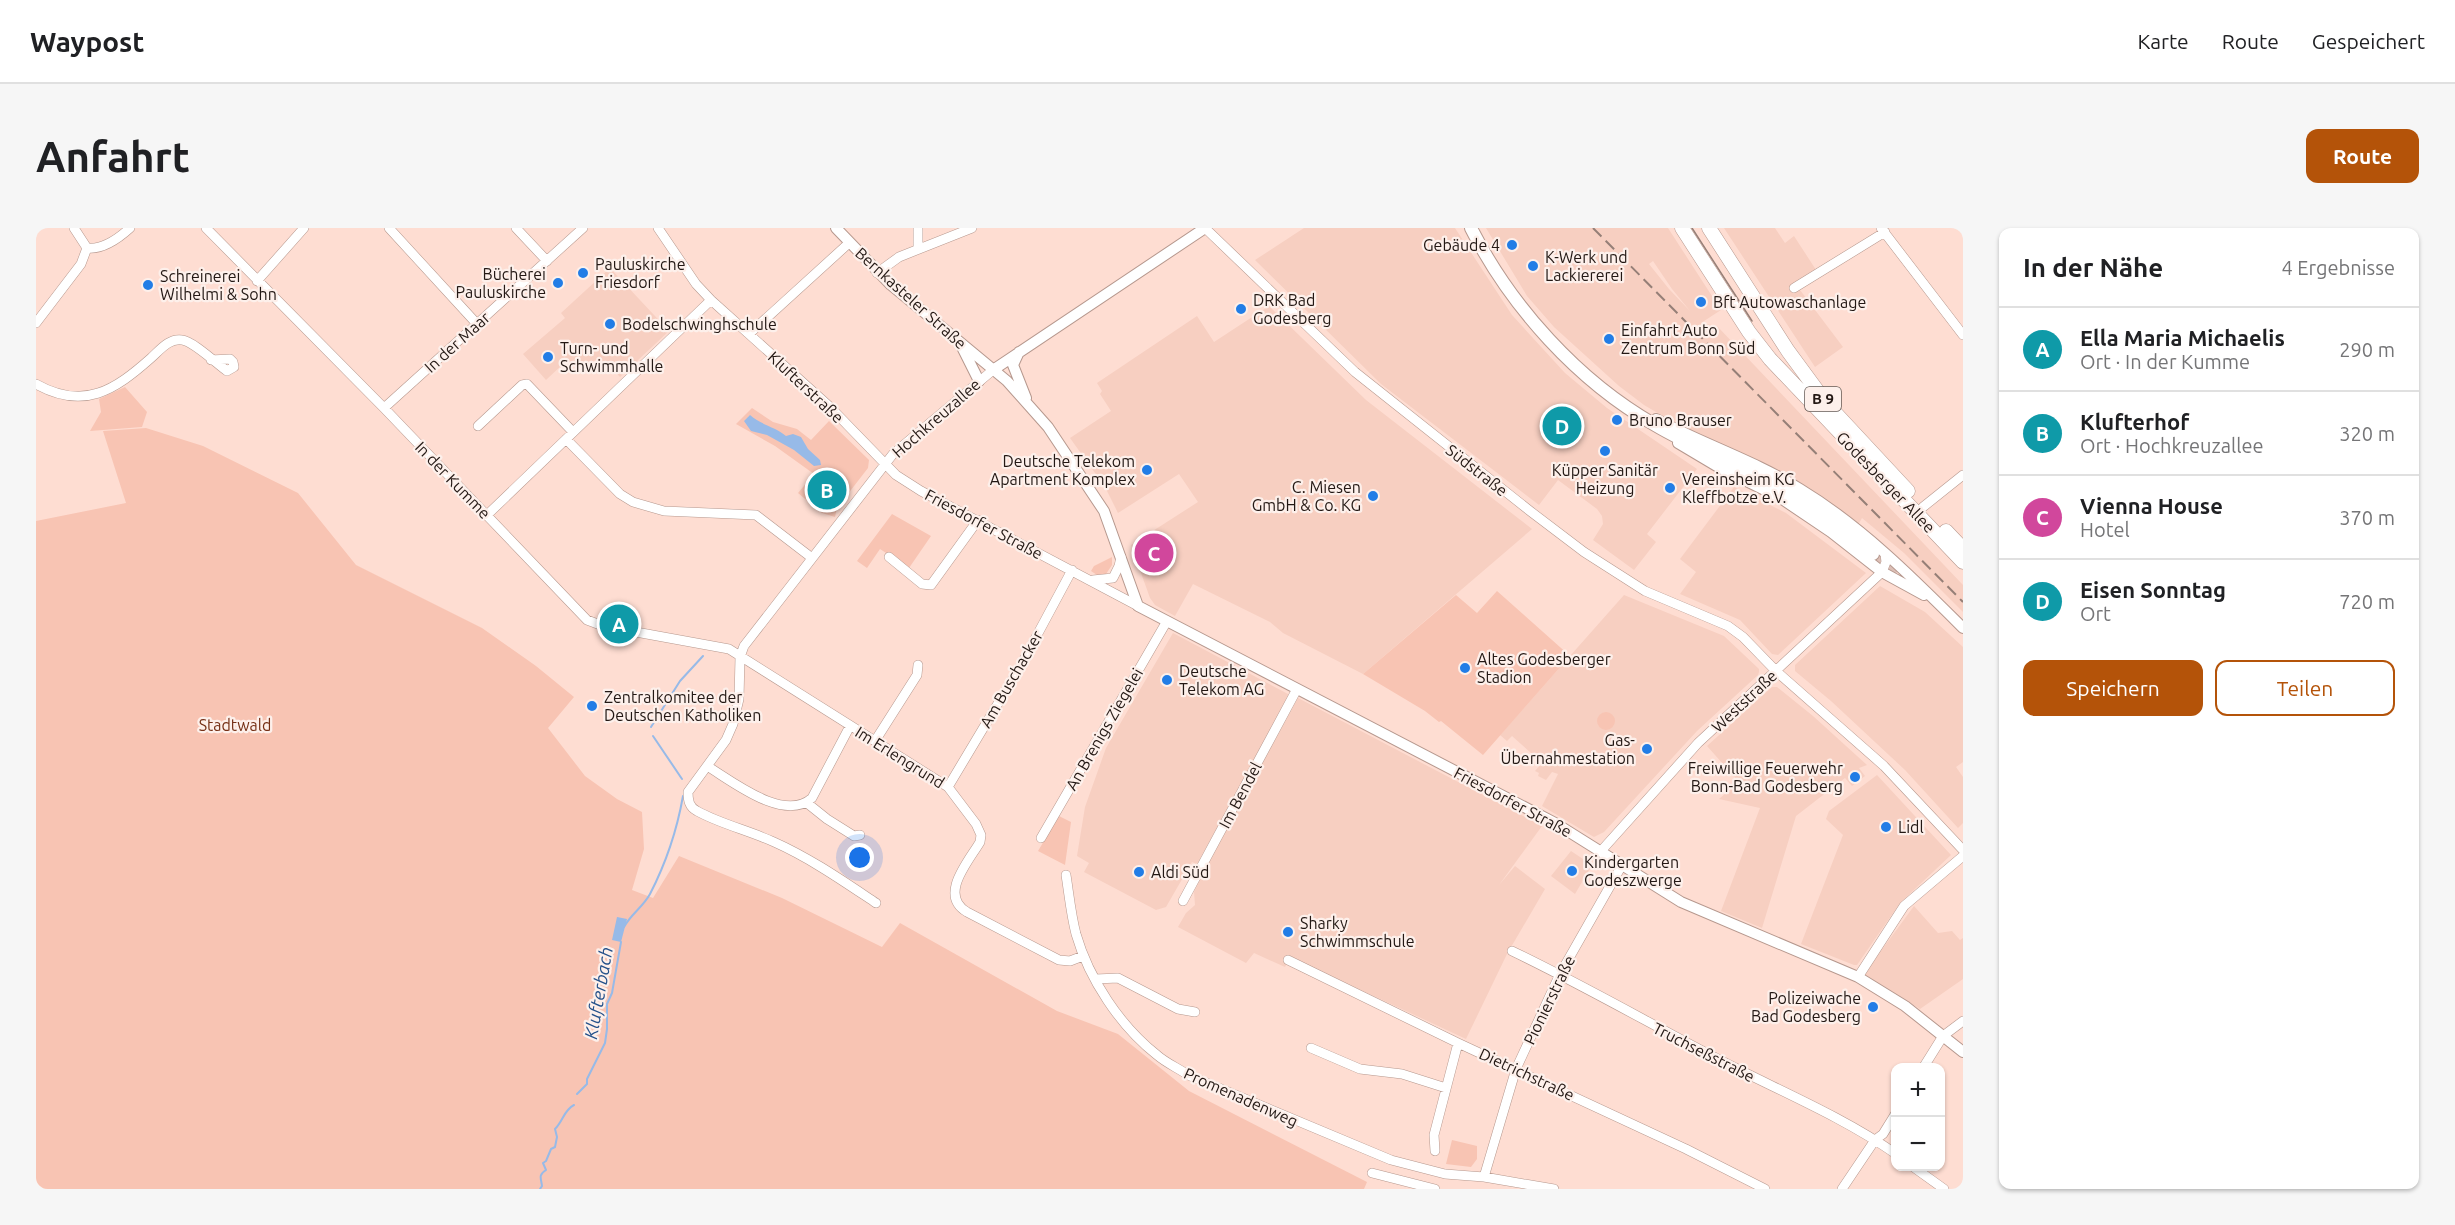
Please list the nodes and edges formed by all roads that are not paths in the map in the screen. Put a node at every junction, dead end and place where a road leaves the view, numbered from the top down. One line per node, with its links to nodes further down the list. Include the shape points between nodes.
1 (74, 228): 18 (street)
2 (130, 228): 18 (street, via 103,246)
3 (206, 228): 22 (street, In der Kumme)
4 (304, 228): 22 (street)
5 (389, 228): 26 (street)
6 (516, 228): 20 (street)
7 (583, 228): 20 (street, In der Maar)
8 (658, 228): 24 (street, Klufterstraße)
9 (836, 228): 17 (street, Bernkasteler Straße)
10 (918, 228): 19 (street)
11 (972, 228): 19 (street)
12 (1205, 228): 30 (street, Hochkreuzallee); 62 (street, Südstraße, via 1354,372 1530,511 1645,591 1728,626)
13 (1471, 228): 35 (main road, via 1504,281 1541,329)
14 (1682, 228): 51 (main road, Godesberger Allee / B 9, via 1770,359)
15 (1708, 228): 43 (main road, Godesberger Allee / B 9, via 1827,405)
16 (1883, 230): 23 (street); 28 (street)
17 (849, 243): 21 (street, Bernkasteler Straße); 27 (street)
18 (87, 248): 25 (street, via 81,264)
19 (918, 248): 21 (street)
20 (547, 261): 26 (street, In der Maar)
21 (877, 273): 29 (street, Bernkasteler Straße)
22 (257, 281): 37 (street, In der Kumme)
23 (1794, 288)
24 (711, 300): 27 (street, Klufterstraße); 40 (street)
25 (36, 323)
26 (477, 324): 37 (street, In der Maar)
27 (749, 334): 41 (street, Klufterstraße, via 829,406)
28 (1963, 335)
29 (959, 342): 32 (street, Bernkasteler Straße); 33 (street)
30 (1020, 351): 32 (street, Hochkreuzallee); 36 (street, via 1013,365)
31 (211, 360): 34 (street, via 189,342 177,340 167,344 124,382 102,393 69,395)
32 (993, 370): 33 (street, Hochkreuzallee); 36 (street, Bernkasteler Straße)
33 (979, 381): 41 (street, Hochkreuzallee)
34 (36, 384)
35 (1613, 397): 38 (main road); 47 (street, via 1800,489 1830,509)
36 (1027, 401): 48 (street, Bernkasteler Straße, via 1104,511)
37 (384, 408): 44 (street, In der Kumme)
38 (1654, 425): 47 (main road, via 1783,489); 53 (street, via 1705,460 1798,508)
39 (478, 426): 40 (street, via 527,384)
40 (570, 435): 44 (street); 50 (street, via 620,494 643,506 664,511 756,515)
41 (885, 464): 45 (street, Friesdorfer Straße, via 921,491); 50 (street, Hochkreuzallee)
42 (1963, 475): 43 (street)
43 (1923, 507): 46 (main road, Godesberger Allee / B 9)
44 (487, 515): 60 (street, In der Kumme, via 593,624 729,649)
45 (978, 520): 49 (street, via 931,585 922,584); 52 (street, Friesdorfer Straße)
46 (1963, 549)
47 (1879, 554): 53 (street, via 1886,562); 55 (street)
48 (1121, 555): 54 (street, via 1113,578); 56 (street, Bernkasteler Straße)
49 (889, 557)
50 (812, 558): 60 (street, Hochkreuzallee, via 744,646)
51 (1963, 562)
52 (1072, 570): 54 (street, Friesdorfer Straße); 67 (street, Am Buschacker)
53 (1882, 572): 55 (street, via 1897,570); 57 (street); 62 (street, Weststraße)
54 (1087, 579): 56 (street, Friesdorfer Straße)
55 (1917, 582): 57 (street)
56 (1138, 606): 58 (street, Friesdorfer Straße)
57 (1943, 608): 59 (street)
58 (1167, 621): 63 (street, Friesdorfer Straße); 70 (street, An Brenigs Ziegelei)
59 (1963, 628)
60 (740, 657): 64 (street, Im Erlengrund); 66 (street, Hochkreuzallee, via 737,713 726,740)
61 (918, 665): 65 (street, via 917,675)
62 (1776, 672): 71 (street, Südstraße, via 1884,766); 72 (street, Weststraße, via 1698,743)
63 (1297, 690): 72 (street, Friesdorfer Straße, via 1513,800); 76 (street, Im Bendel)
64 (850, 726): 65 (street, Im Erlengrund); 68 (street)
65 (875, 741): 67 (street, Im Erlengrund)
66 (707, 766): 68 (street, via 772,803); 77 (street, Hochkreuzallee, via 690,788 688,799 695,811 785,847)
67 (948, 787): 79 (street, Im Erlengrund, via 981,835 955,885 958,905 1059,960)
68 (807, 803): 69 (street, via 854,836)
69 (861, 835)
70 (1041, 838)
71 (1963, 850)
72 (1601, 851): 74 (street, Friesdorfer Straße)
73 (1963, 856): 82 (street, via 1904,906)
74 (1622, 865): 81 (street, Pionierstraße); 82 (street, Friesdorfer Straße, via 1681,902)
75 (1066, 875): 79 (street, Promenadenweg)
76 (1183, 901)
77 (876, 903)
78 (1512, 951): 81 (street, Truchseßstraße)
79 (1083, 956): 83 (street, Promenadenweg)
80 (1288, 960): 87 (street, Dietrichstraße)
81 (1560, 974): 91 (street, Pionierstraße); 94 (street, Truchseßstraße)
82 (1857, 977): 86 (street, Friesdorfer Straße, via 1905,1006)
83 (1096, 979): 84 (street, via 1118,978 1178,1009); 97 (street, Promenadenweg, via 1140,1040 1188,1075 1390,1160)
84 (1195, 1012)
85 (1963, 1021): 86 (street)
86 (1943, 1036): 89 (street, Friesdorfer Straße); 90 (street)
87 (1458, 1042): 91 (street, Dietrichstraße); 92 (street)
88 (1311, 1048): 92 (street, via 1368,1071 1397,1073)
89 (1963, 1052)
90 (1926, 1063)
91 (1516, 1069): 100 (street, Pionierstraße); 104 (street, Dietrichstraße)
92 (1446, 1088): 95 (street, via 1434,1135)
93 (1894, 1117): 94 (street)
94 (1875, 1140): 96 (street, Truchseßstraße); 105 (street)
95 (1435, 1151)
96 (1891, 1151)
97 (1420, 1168): 100 (street, Promenadenweg); 101 (street)
98 (1918, 1171): 106 (street)
99 (1372, 1173): 101 (street)
100 (1484, 1177): 103 (street, Promenadenweg)
101 (1416, 1183): 102 (street)
102 (1435, 1189)
103 (1554, 1189)
104 (1765, 1189)
105 (1842, 1189)
106 (1944, 1189)

